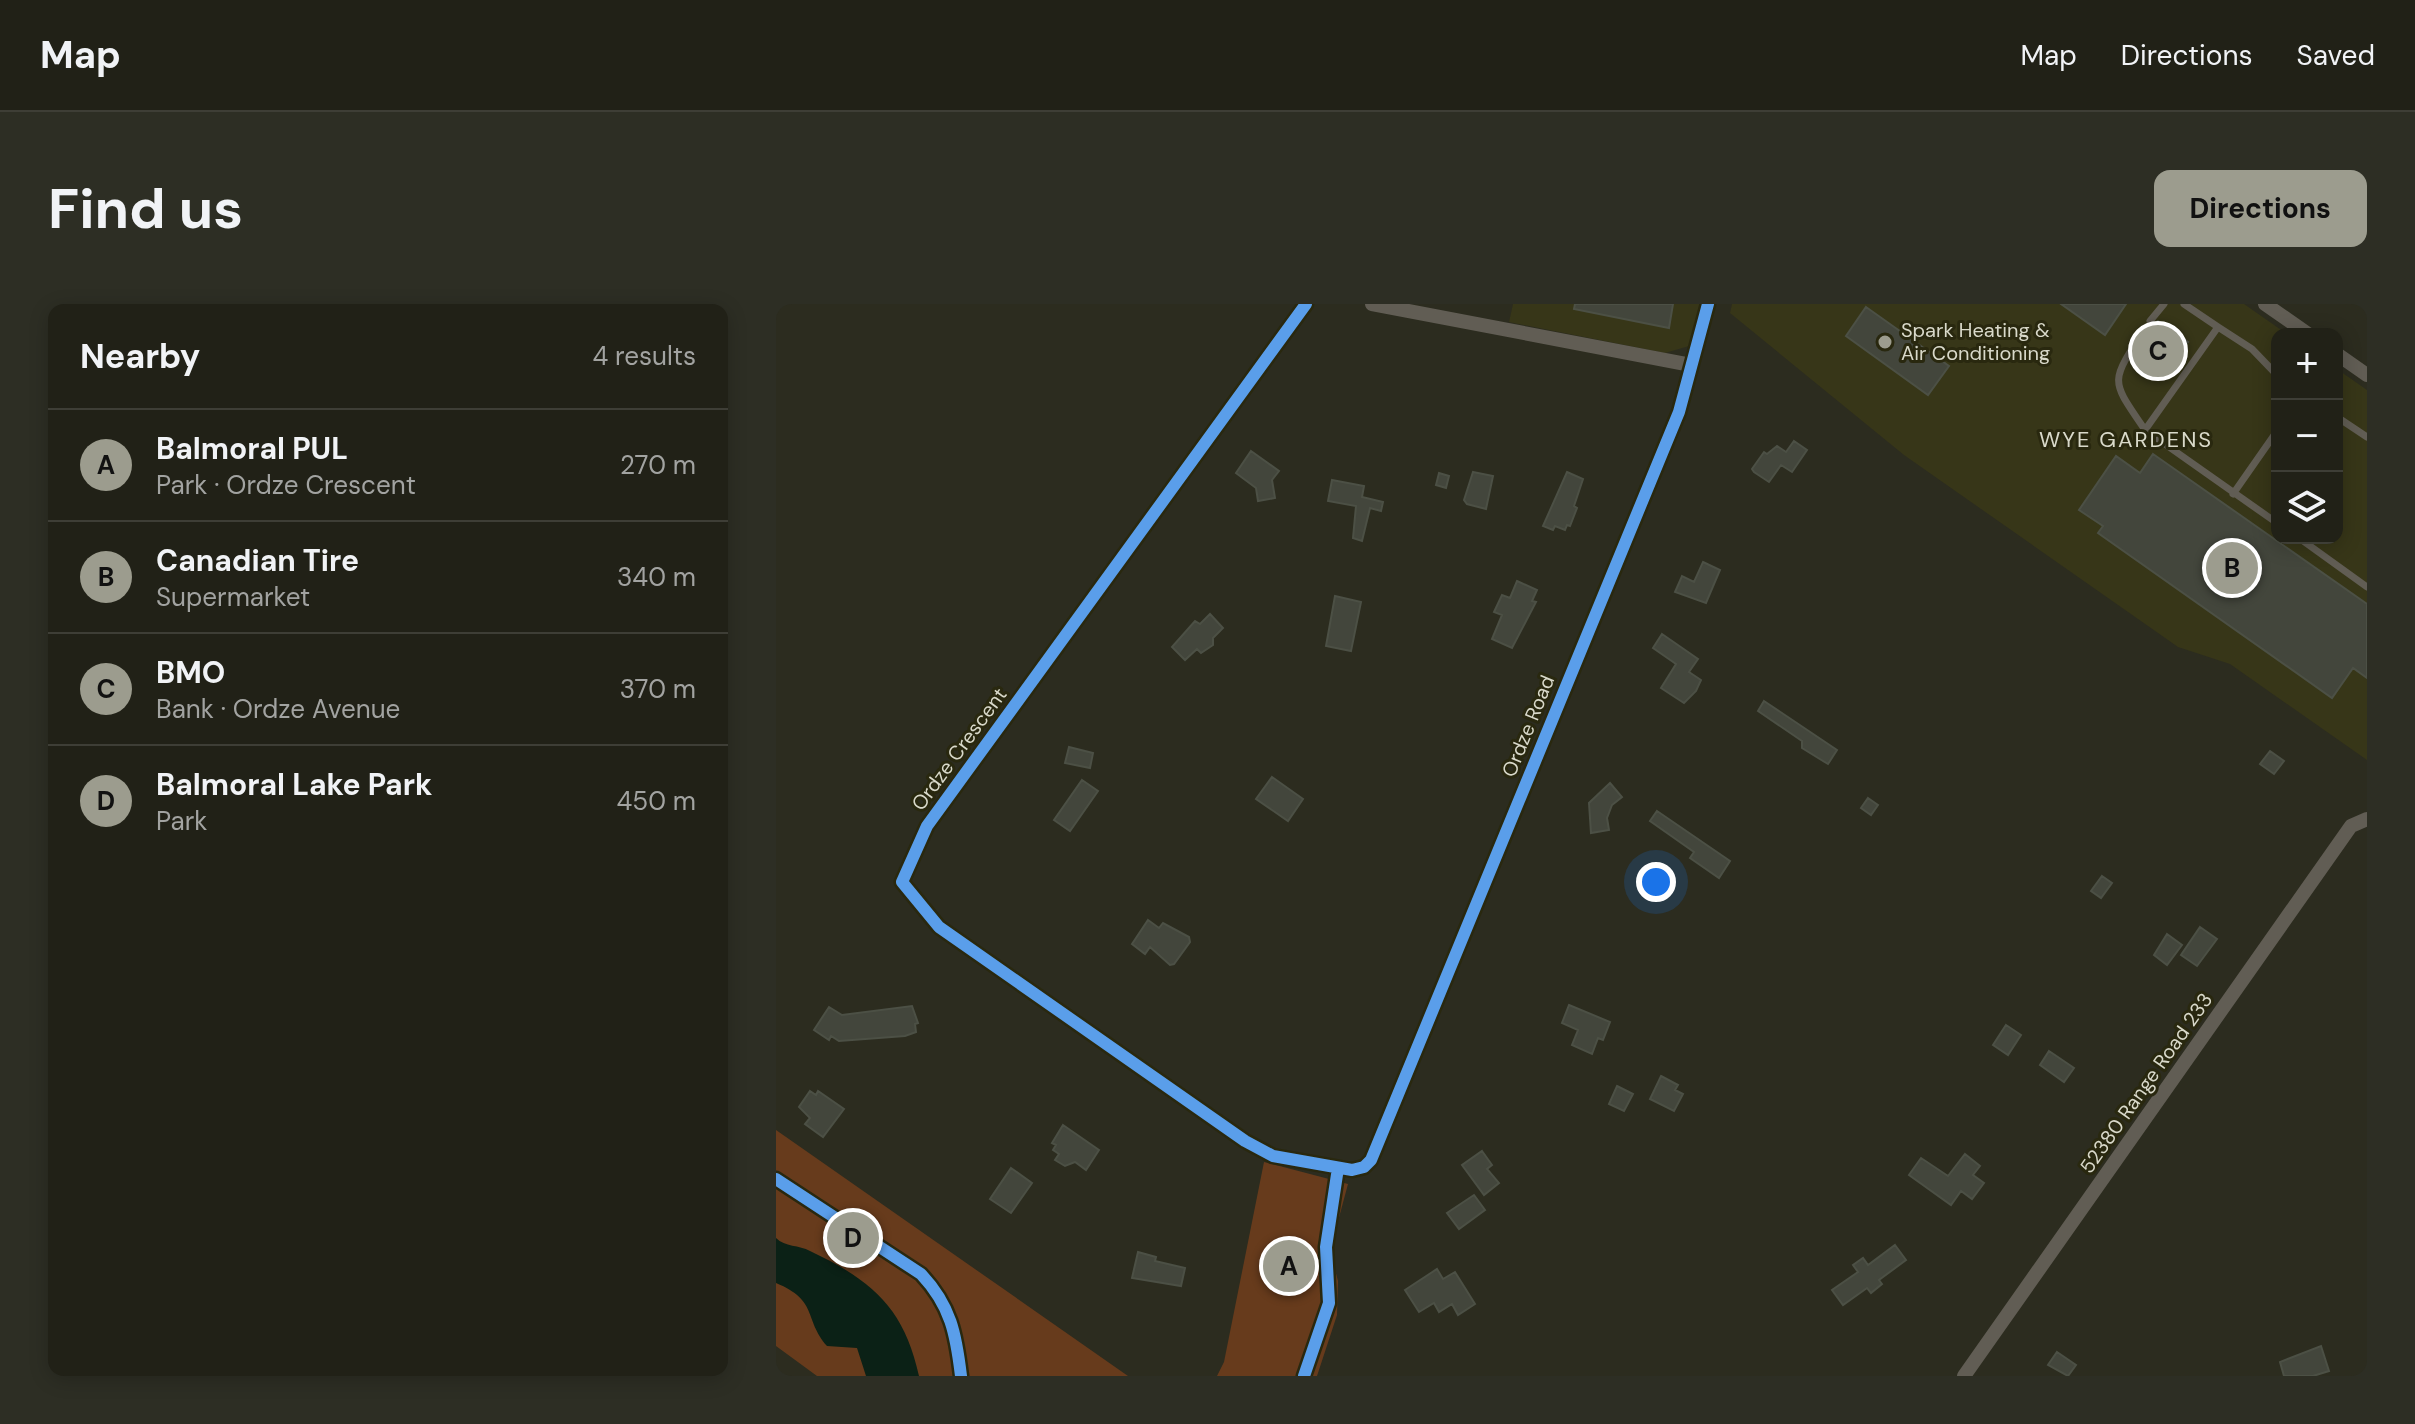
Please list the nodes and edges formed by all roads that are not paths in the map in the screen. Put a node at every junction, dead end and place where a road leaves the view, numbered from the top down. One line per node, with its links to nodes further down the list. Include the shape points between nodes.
1 (1306, 304): 24 (street, Ordze Crescent, via 927,826 902,882 939,927 1245,1141 1273,1156 1329,1167 1352,1170)
2 (1372, 304): 12 (street)
3 (1708, 304): 12 (street, Ordze Road)
4 (2164, 304): 7 (lane)
5 (2184, 304): 8 (lane)
6 (2265, 304): 9 (street)
7 (2150, 321)
8 (2218, 327): 13 (lane); 16 (lane)
9 (2299, 328)
10 (2144, 331): 16 (lane, via 2118,369 2117,389)
11 (2343, 358): 14 (street)
12 (1691, 365): 24 (street, Ordze Road, via 1679,412)
13 (2271, 369)
14 (2367, 375)
15 (2343, 421): 17 (lane)
16 (2145, 430): 19 (lane)
17 (2367, 437)
18 (2271, 440): 19 (lane)
19 (2233, 494): 20 (lane)
20 (2271, 519)
21 (2307, 544): 22 (lane)
22 (2367, 587)
23 (2367, 819): 25 (street, 52380 Range Road 233, via 2351,826)
24 (1371, 1160)
25 (1964, 1376)

